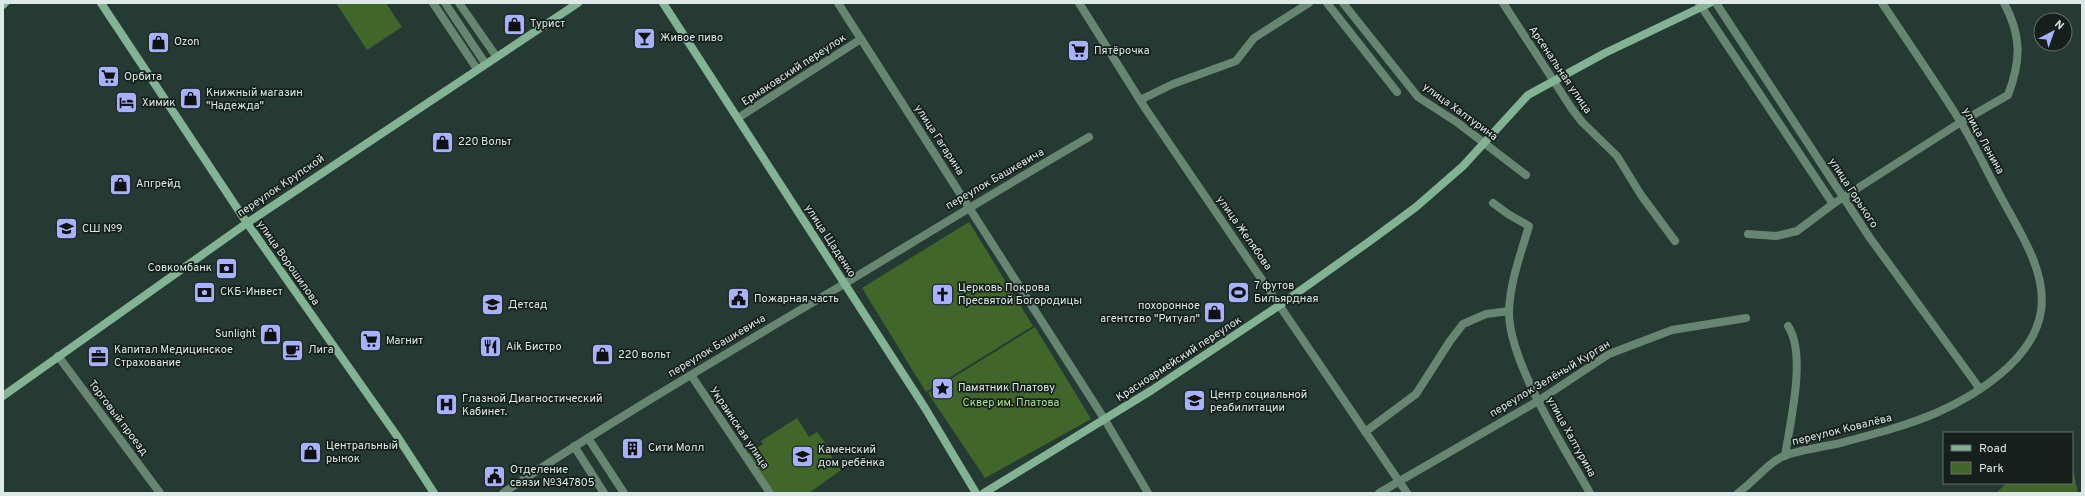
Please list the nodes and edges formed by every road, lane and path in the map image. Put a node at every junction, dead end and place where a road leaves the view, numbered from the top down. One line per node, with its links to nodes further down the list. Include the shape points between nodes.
1 (101, 3): 34 (street, улица Ворошилова)
2 (433, 3): 21 (street)
3 (445, 3): 20 (street)
4 (459, 3): 19 (street)
5 (578, 3): 19 (street, переулок Крупской)
6 (663, 3): 25 (street, улица Щаденко)
7 (838, 3): 18 (street, улица Гагарина)
8 (1079, 3): 24 (street, улица Желябова)
9 (1309, 3): 24 (street, via 1254,38 1236,61 1172,84)
10 (1327, 3): 23 (street)
11 (1344, 3): 28 (street, улица Халтурина, via 1418,97)
12 (1503, 3): 22 (street, Арсенальная улица)
13 (1710, 3): 17 (street, Красноармейский переулок)
14 (1716, 3): 30 (street, улица Горького)
15 (1882, 3): 26 (street, улица Ленина)
16 (2004, 3): 26 (street, via 2019,39 2016,75 2008,95)
17 (1701, 5): 22 (street, Красноармейский переулок); 32 (street, улица Горького)
18 (861, 40): 25 (street, Ермаковский переулок); 33 (street, улица Гагарина)
19 (496, 56): 20 (street, переулок Крупской)
20 (485, 63): 21 (street, переулок Крупской)
21 (478, 69): 34 (street, переулок Крупской)
22 (1554, 80): 28 (street, Красноармейский переулок, via 1528,95); 36 (street, Арсенальная улица, via 1582,122 1617,156 1641,195)
23 (1398, 92)
24 (1140, 100): 38 (street, улица Желябова)
25 (738, 118): 37 (street, улица Щаденко)
26 (1960, 122): 30 (street); 44 (street, улица Ленина, via 2035,265 2042,300 2036,331 2026,347 2000,375)
27 (1089, 137): 33 (street, переулок Башкевича)
28 (1485, 143): 29 (street, улица Халтурина); 38 (street, Красноармейский переулок, via 1416,207)
29 (1526, 175)
30 (1843, 198): 32 (street); 44 (street, улица Горького)
31 (1494, 203): 39 (street, улица Халтурина, via 1529,226 1518,263)
32 (1833, 204): 35 (street, via 1793,233 1762,236)
33 (969, 207): 37 (street, переулок Башкевича); 47 (street, улица Гагарина)
34 (247, 223): 42 (street, переулок Крупской); 54 (street, улица Ворошилова, via 397,436)
35 (1748, 234)
36 (1675, 241)
37 (844, 283): 43 (street, переулок Башкевича); 59 (street, улица Щаденко, via 925,408)
38 (1280, 305): 47 (street, Красноармейский переулок); 48 (street, улица Желябова)
39 (1509, 311): 46 (street, улица Халтурина, via 1513,339); 48 (street, via 1486,314 1464,324 1416,394)
40 (1746, 318): 46 (street, переулок Зелёный Курган, via 1672,330 1640,341 1609,354)
41 (1788, 326): 51 (street, via 1794,336 1796,382)
42 (58, 356): 45 (street, переулок Крупской); 53 (street, Торговый проезд)
43 (690, 375): 49 (street, переулок Башкевича); 58 (street, Украинская улица)
44 (1980, 389): 51 (street, переулок Ковалёва, via 1947,408 1887,431)
45 (3, 396)
46 (1538, 401): 52 (street, переулок Зелёный Курган); 64 (street, улица Халтурина)
47 (1104, 420): 60 (street, Красноармейский переулок); 61 (street, улица Гагарина)
48 (1365, 432): 52 (street, улица Желябова)
49 (588, 438): 50 (street, переулок Башкевича); 57 (street)
50 (574, 446): 55 (street, переулок Башкевича); 56 (street)
51 (1785, 456): 65 (street, переулок Ковалёва, via 1770,465)
52 (1399, 482): 62 (street, переулок Зелёный Курган); 63 (street, улица Желябова)
53 (160, 493)
54 (434, 493)
55 (503, 493)
56 (604, 493)
57 (624, 493)
58 (770, 493)
59 (976, 493)
60 (984, 493)
61 (1148, 493)
62 (1379, 493)
63 (1407, 493)
64 (1590, 493)
65 (1738, 493)

